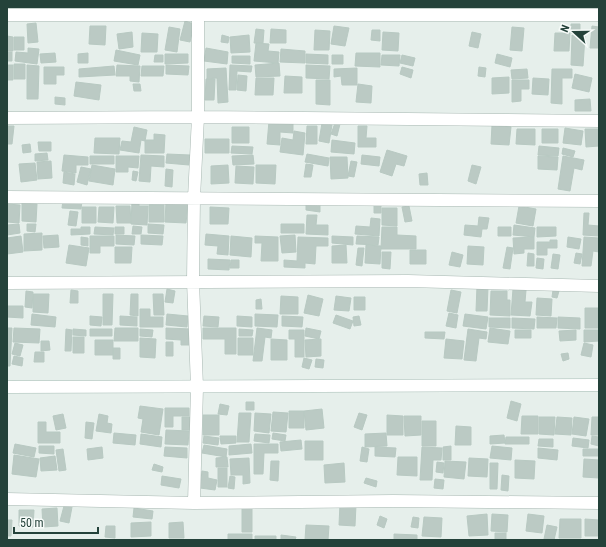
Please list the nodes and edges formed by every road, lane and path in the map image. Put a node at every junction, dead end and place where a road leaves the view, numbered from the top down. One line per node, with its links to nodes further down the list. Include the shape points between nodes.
1 (599, 14): 3 (street)
2 (7, 15): 3 (street)
3 (198, 15): 4 (street)
4 (198, 117): 5 (street); 6 (street); 8 (street)
5 (7, 118)
6 (599, 121)
7 (7, 197): 8 (street)
8 (194, 198): 9 (street); 10 (street)
9 (599, 201)
10 (193, 281): 11 (street); 12 (street, via 408,281); 15 (street)
11 (7, 282)
12 (599, 286)
13 (599, 385): 15 (street)
14 (7, 387): 15 (street)
15 (197, 387): 17 (street)
16 (7, 499): 17 (street)
17 (194, 503): 18 (street)
18 (599, 503)

